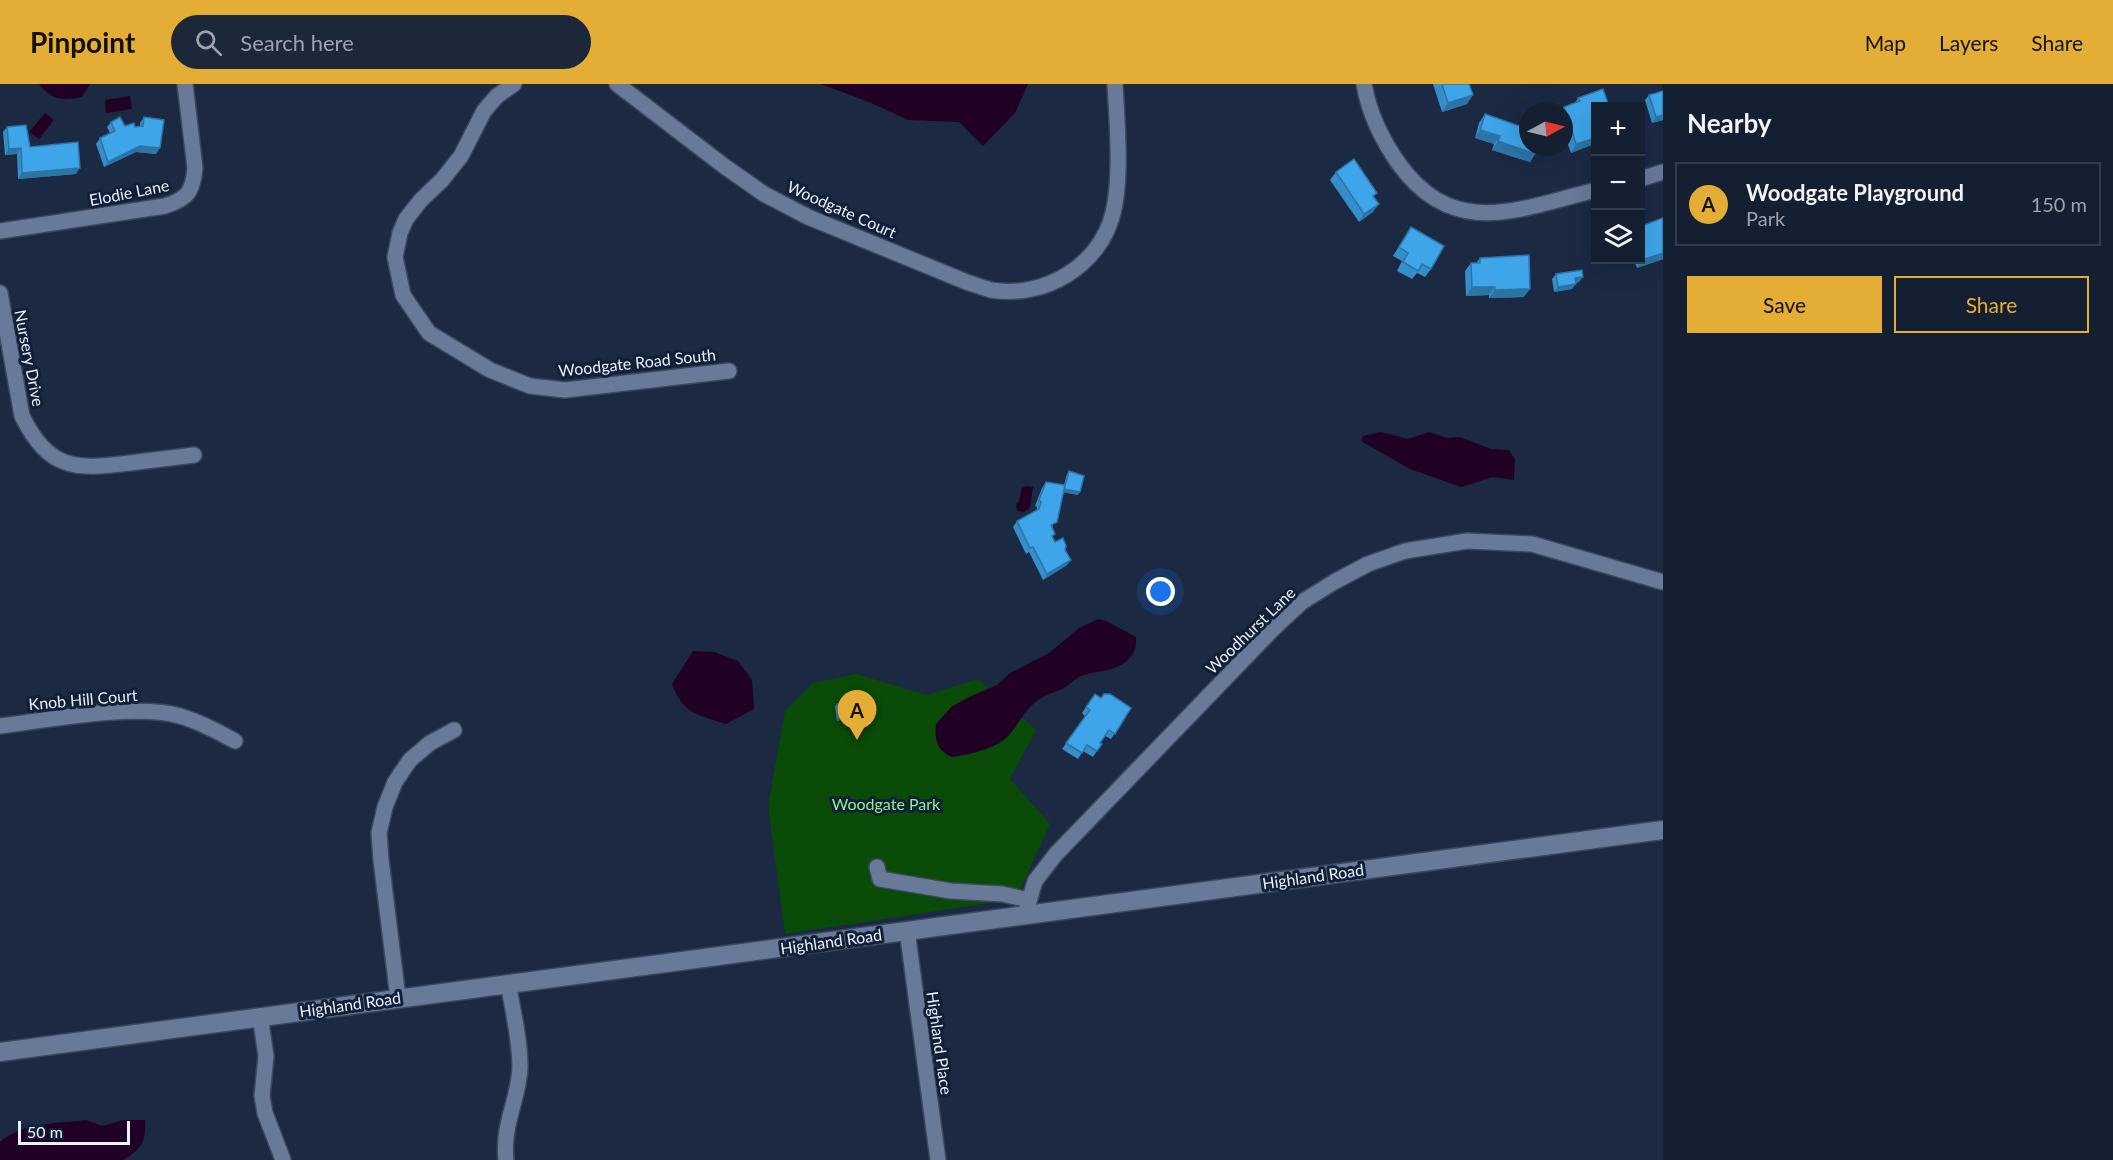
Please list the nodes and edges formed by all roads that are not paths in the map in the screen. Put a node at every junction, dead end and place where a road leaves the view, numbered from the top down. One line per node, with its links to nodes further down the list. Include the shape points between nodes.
1 (185, 84): 9 (street, Elodie Lane, via 195,168 188,194 178,202)
2 (514, 84): 11 (street, Woodgate Road South, via 484,111 460,156 406,219 400,232 395,257 403,295 429,333 490,370 530,386 565,390)
3 (617, 84): 4 (street, Woodgate Court, via 764,194 808,217 969,283 991,290 1014,291 1059,280 1094,252 1106,233 1116,191)
4 (1115, 84)
5 (1364, 84): 8 (street, via 1375,122 1390,151 1426,194 1445,205 1488,214)
6 (1663, 172): 7 (street)
7 (1645, 177)
8 (1591, 191)
9 (0, 231)
10 (0, 293): 12 (street, Nursery Drive, via 22,416 45,450 79,467)
11 (729, 371)
12 (194, 455)
13 (1663, 582): 19 (street, Woodhurst Lane, via 1532,544 1499,541 1442,544 1368,564 1302,602 1273,628 1056,854 1035,881)
14 (0, 726): 16 (street, Knob Hill Court, via 144,711 178,715)
15 (454, 730): 22 (street, via 410,760 384,807 379,833)
16 (235, 741)
17 (1663, 830): 19 (street, Highland Road)
18 (877, 867): 19 (street, via 880,879 951,891 1002,894)
19 (1027, 907): 20 (street, Highland Road)
20 (907, 930): 21 (street, Highland Road); 27 (street, Highland Place)
21 (508, 983): 22 (street, Highland Road); 26 (street, via 520,1067 506,1128)
22 (398, 998): 23 (street, Highland Road)
23 (260, 1016): 24 (street, Highland Road); 25 (street, via 266,1056 262,1096)
24 (0, 1052)
25 (283, 1160)
26 (506, 1160)
27 (938, 1160)

